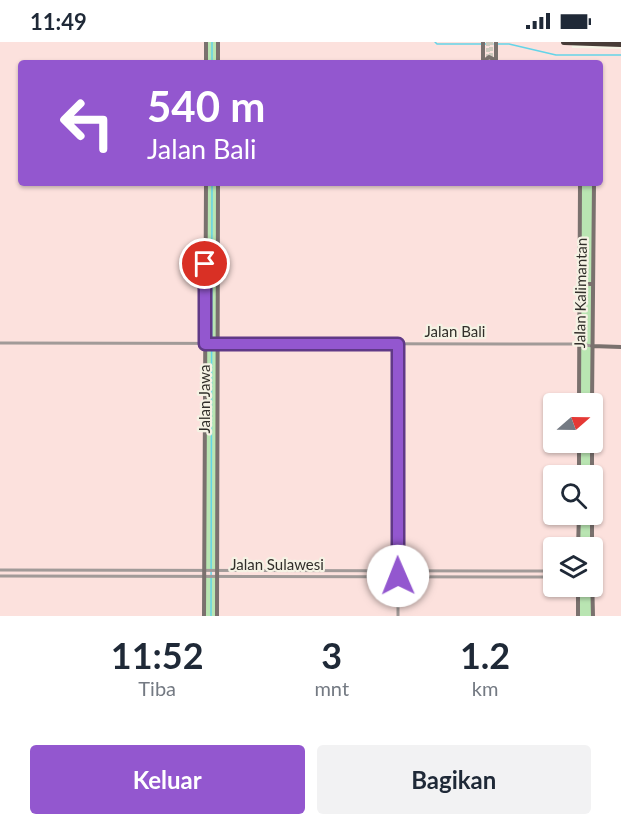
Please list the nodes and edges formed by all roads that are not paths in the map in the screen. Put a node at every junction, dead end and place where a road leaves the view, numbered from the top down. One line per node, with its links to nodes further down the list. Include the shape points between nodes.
1 (206, 42): 7 (street)
2 (218, 42): 8 (street)
3 (496, 42): 10 (street)
4 (565, 42): 6 (highway)
5 (483, 44): 9 (street)
6 (621, 44)
7 (206, 60)
8 (218, 60)
9 (483, 60)
10 (496, 60)
11 (206, 186): 18 (street, Jalan Jawa)
12 (218, 186): 19 (street, Jalan Jawa)
13 (580, 186): 15 (street, Jalan Kalimantan)
14 (594, 186): 16 (street, Jalan Kalimantan)
15 (579, 284): 16 (street); 21 (street, Jalan Kalimantan)
16 (593, 284): 22 (street, Jalan Kalimantan)
17 (0, 343): 18 (street, Jalan Bali)
18 (206, 344): 19 (street, Jalan Bali); 27 (street, Jalan Jawa)
19 (216, 344): 20 (street, Jalan Bali); 28 (street, Jalan Jawa)
20 (398, 344): 21 (street, Jalan Bali); 29 (street)
21 (579, 344): 22 (street, Jalan Bali); 24 (street, Jalan Kalimantan)
22 (592, 346): 23 (street, Jalan Bali); 25 (street, Jalan Kalimantan)
23 (621, 347)
24 (579, 393)
25 (592, 393)
26 (0, 570): 27 (street, Jalan Sulawesi)
27 (206, 570): 28 (street, Jalan Sulawesi); 32 (street, Jalan Jawa)
28 (216, 570): 29 (street, Jalan Sulawesi); 33 (street, Jalan Jawa)
29 (398, 570): 30 (street, Jalan Sulawesi); 34 (street)
30 (543, 571)
31 (0, 576): 32 (street, Jalan Sulawesi)
32 (206, 576): 33 (street, Jalan Sulawesi); 38 (street, Jalan Jawa)
33 (216, 576): 34 (street, Jalan Sulawesi); 39 (street, Jalan Jawa)
34 (398, 576): 35 (street, Jalan Sulawesi); 40 (street)
35 (543, 577)
36 (578, 597): 41 (street)
37 (592, 597): 42 (street)
38 (204, 616)
39 (217, 616)
40 (398, 616)
41 (578, 616)
42 (592, 616)

